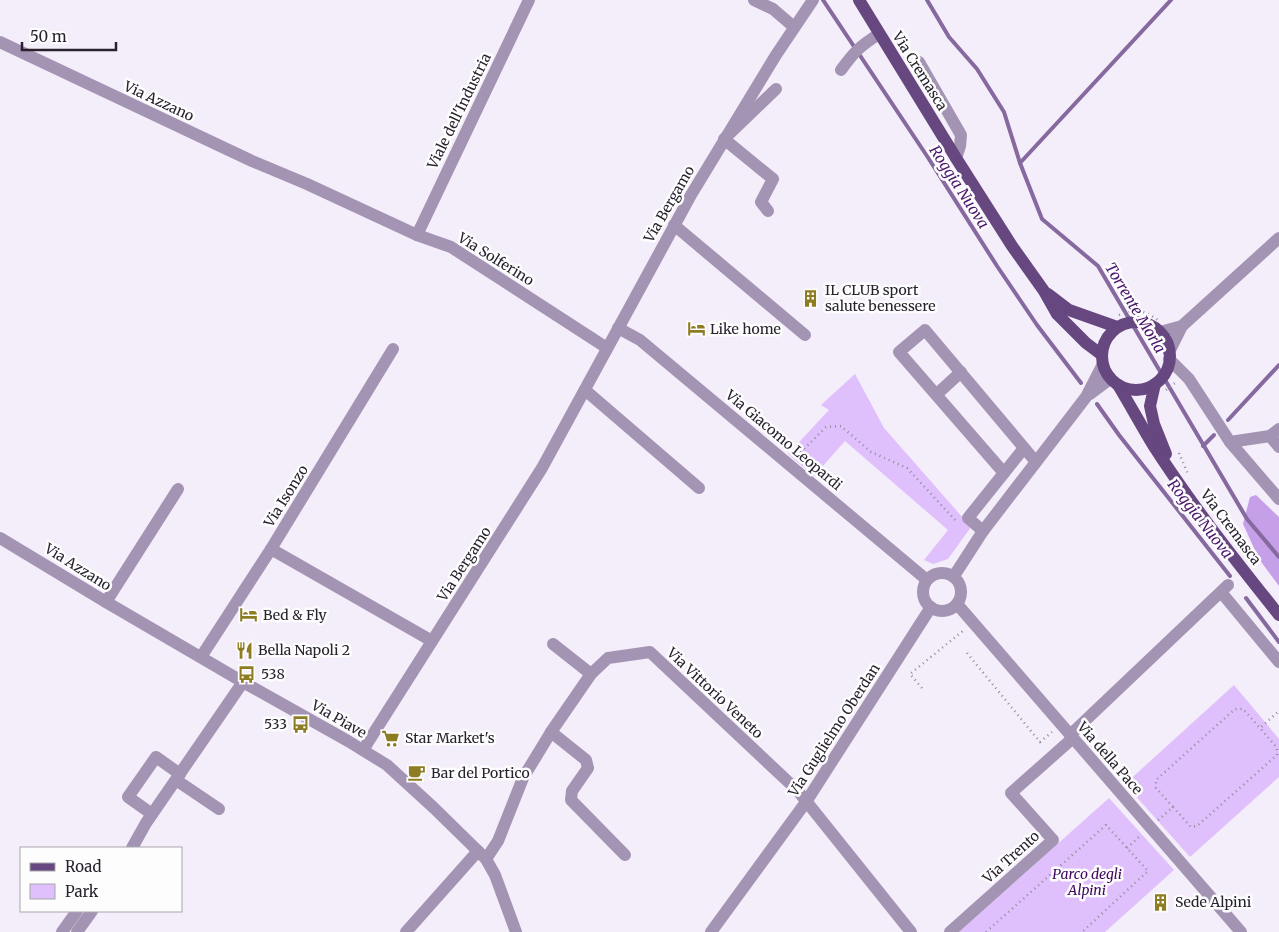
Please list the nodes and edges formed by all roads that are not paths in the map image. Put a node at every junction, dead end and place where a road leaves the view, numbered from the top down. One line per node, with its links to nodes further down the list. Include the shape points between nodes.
1 (529, 0): 16 (street, Viale dell'Industria)
2 (754, 0): 5 (street, via 773,9)
3 (813, 0): 5 (street, Via Bergamo)
4 (859, 0): 6 (main road, Via Cremasca)
5 (794, 27): 11 (street, Via Bergamo)
6 (879, 34): 9 (street, via 857,49); 12 (main road, Via Cremasca)
7 (0, 42): 13 (street, Via Azzano)
8 (919, 62): 12 (street, Via Cremasca, via 961,135)
9 (841, 70)
10 (776, 89): 11 (street, Via Bergamo)
11 (724, 139): 14 (street, via 773,179 761,202); 15 (street, Via Bergamo)
12 (956, 158): 18 (main road, Via Cremasca)
13 (307, 184): 16 (street, Via Solferino)
14 (768, 211)
15 (674, 225): 21 (street, Via Bergamo); 23 (street)
16 (417, 235): 24 (street, Via Solferino, via 451,248)
17 (1279, 238): 20 (street)
18 (1044, 291): 19 (main road, Via Cremasca, via 1069,310); 26 (main road, Via Cremasca, via 1057,314)
19 (1125, 322): 22 (main road, Via Cremasca, via 1148,324); 26 (main road, via 1104,343)
20 (1182, 326): 22 (street); 27 (street)
21 (618, 328): 24 (street, Via Bergamo); 48 (street, Via Giacomo Leopardi, via 640,340)
22 (1160, 332): 27 (main road, via 1166,341)
23 (805, 336)
24 (607, 348): 31 (street, Via Bergamo)
25 (393, 349): 46 (street, Via Isonzo)
26 (1102, 360): 29 (main road, Via Cremasca); 33 (street)
27 (1168, 363): 30 (main road, Via Cremasca); 35 (street, via 1179,378 1188,379)
28 (961, 372): 32 (street); 32 (street, via 925,330 899,352); 37 (street)
29 (1114, 382): 30 (main road, via 1124,388 1138,390); 33 (street); 40 (main road, Via Cremasca)
30 (1159, 386): 40 (main road, Via Cremasca, via 1150,406 1154,424)
31 (585, 390): 41 (street); 54 (street, Via Bergamo, via 542,468)
32 (936, 394): 39 (street)
33 (1086, 397): 38 (street)
34 (1275, 433): 35 (street); 36 (street)
35 (1230, 442): 43 (street)
36 (1279, 447)
37 (1024, 448): 38 (street); 39 (street)
38 (1036, 462): 44 (street)
39 (1004, 473): 44 (street, via 968,518)
40 (1178, 481): 52 (main road, Via Cremasca)
41 (699, 488)
42 (178, 489): 49 (street)
43 (1279, 499)
44 (983, 531): 47 (street)
45 (0, 538): 49 (street, Via Azzano)
46 (271, 549): 54 (street); 56 (street, Via Isonzo)
47 (954, 576): 48 (street, via 940,573); 50 (street, via 961,589)
48 (927, 580): 51 (street, via 924,596)
49 (106, 602): 53 (street, Via Azzano)
50 (957, 604): 51 (street, via 943,611); 61 (street, Via della Pace)
51 (931, 607): 64 (street, Via Guglielmo Oberdan)
52 (1279, 614)
53 (140, 622): 56 (street, Via Piave)
54 (432, 641): 62 (street, Via Bergamo)
55 (553, 644): 58 (street)
56 (201, 657): 59 (street, Via Piave)
57 (1279, 662): 61 (street, via 1224,588)
58 (592, 674): 60 (street, Via Vittorio Veneto); 64 (street, Via Vittorio Veneto, via 608,658 650,652)
59 (243, 682): 62 (street, Via Piave); 63 (street)
60 (551, 732): 69 (street, Via Vittorio Veneto, via 523,778 498,841); 70 (street, via 586,760 588,768 572,791 571,800)
61 (1072, 737): 79 (street, Via Trento, via 1011,793 1053,840); 80 (street, Via della Pace)
62 (363, 750): 69 (street, Via Piave, via 387,765)
63 (178, 777): 65 (street); 66 (street); 66 (street, via 156,757 128,797)
64 (806, 802): 77 (street, Via Guglielmo Oberdan); 78 (street)
65 (220, 809)
66 (149, 819): 67 (street); 68 (street)
67 (126, 847)
68 (133, 847)
69 (482, 855): 75 (street, Via Vittorio Veneto); 76 (street, Via Piave, via 495,875)
70 (625, 855)
71 (76, 912): 73 (street)
72 (91, 912): 74 (street)
73 (62, 932)
74 (77, 932)
75 (406, 932)
76 (516, 932)
77 (711, 932)
78 (911, 932)
79 (950, 932)
80 (1241, 932)

